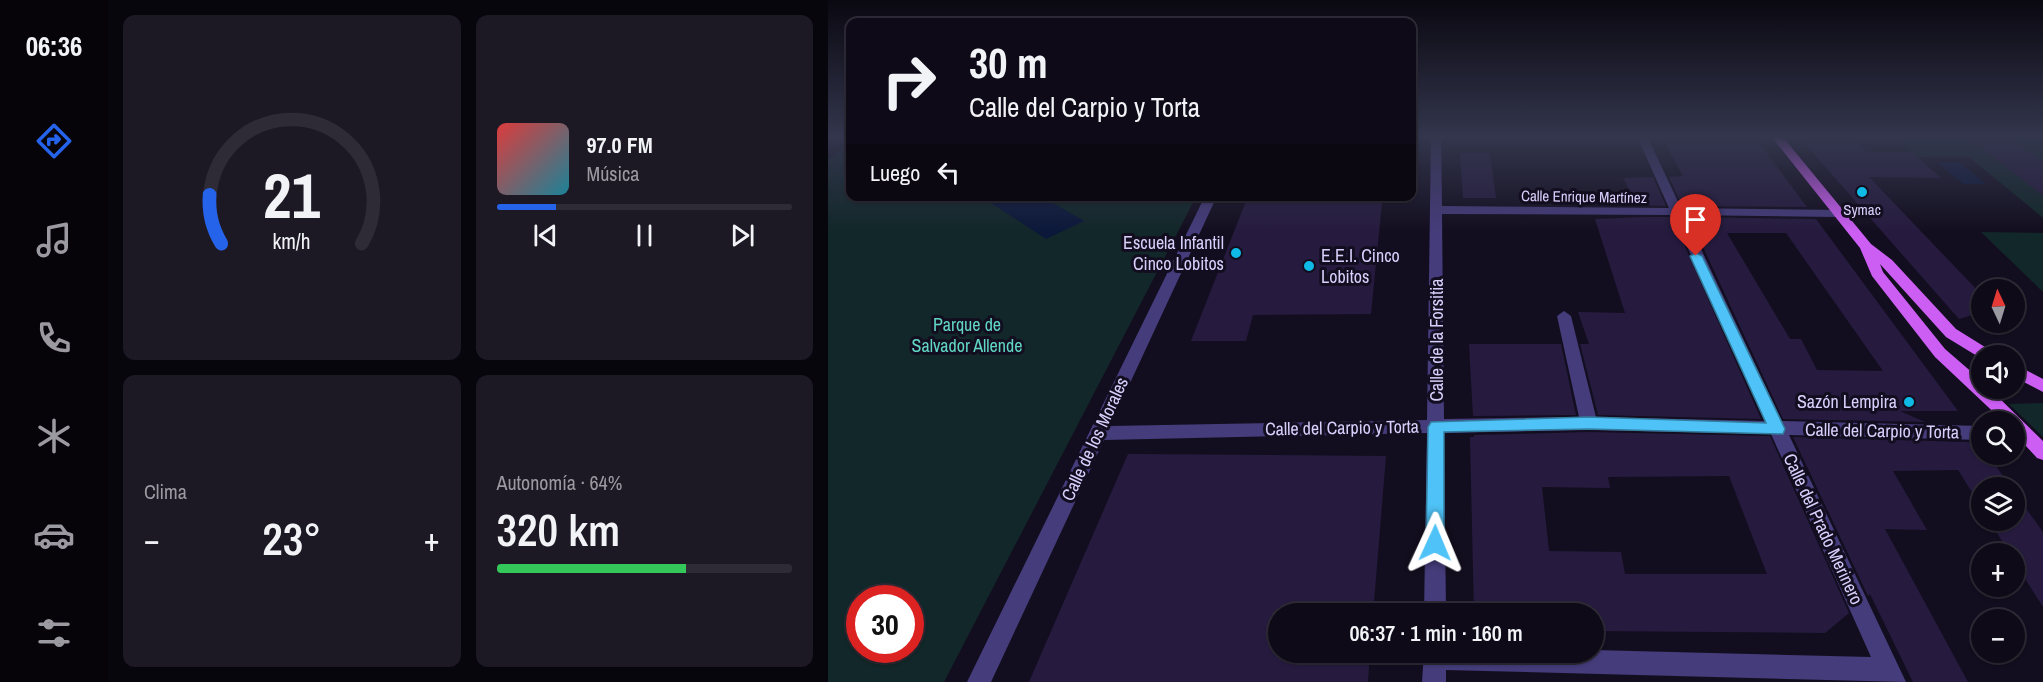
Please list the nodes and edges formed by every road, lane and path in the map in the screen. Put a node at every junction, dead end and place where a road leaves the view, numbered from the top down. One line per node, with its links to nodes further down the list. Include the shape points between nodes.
1 (1436, 168): 5 (street, Calle de la Forsitia)
2 (1656, 168): 6 (street, Calle del Prado Merinero)
3 (1802, 168): 7 (main road)
4 (1209, 201): 17 (street, Calle de los Morales)
5 (1437, 210): 6 (street, Calle Enrique Martínez); 15 (street, Calle de la Forsitia)
6 (1676, 213): 7 (street, Calle Enrique Martínez); 16 (street, Calle del Prado Merinero)
7 (1838, 213): 8 (main road)
8 (1866, 247): 10 (main road, via 1887,263 1951,333); 13 (main road, via 1877,273 1940,353)
9 (1564, 316): 14 (street)
10 (1971, 345)
11 (2025, 375): 12 (main road)
12 (2043, 386)
13 (1999, 411)
14 (1589, 423): 15 (street, Calle del Carpio y Torta); 16 (street, Calle del Carpio y Torta)
15 (1436, 427): 17 (street, Calle del Carpio y Torta); 21 (street, Calle de la Forsitia)
16 (1777, 429): 18 (street, Calle del Carpio y Torta); 24 (street, Calle del Prado Merinero)
17 (1098, 433): 25 (street, Calle de los Morales)
18 (1971, 433)
19 (2025, 437): 20 (main road)
20 (2043, 453)
21 (1435, 603)
22 (1604, 662): 24 (street)
23 (1435, 663): 26 (street)
24 (1891, 675)
25 (980, 682)
26 (1434, 682)

